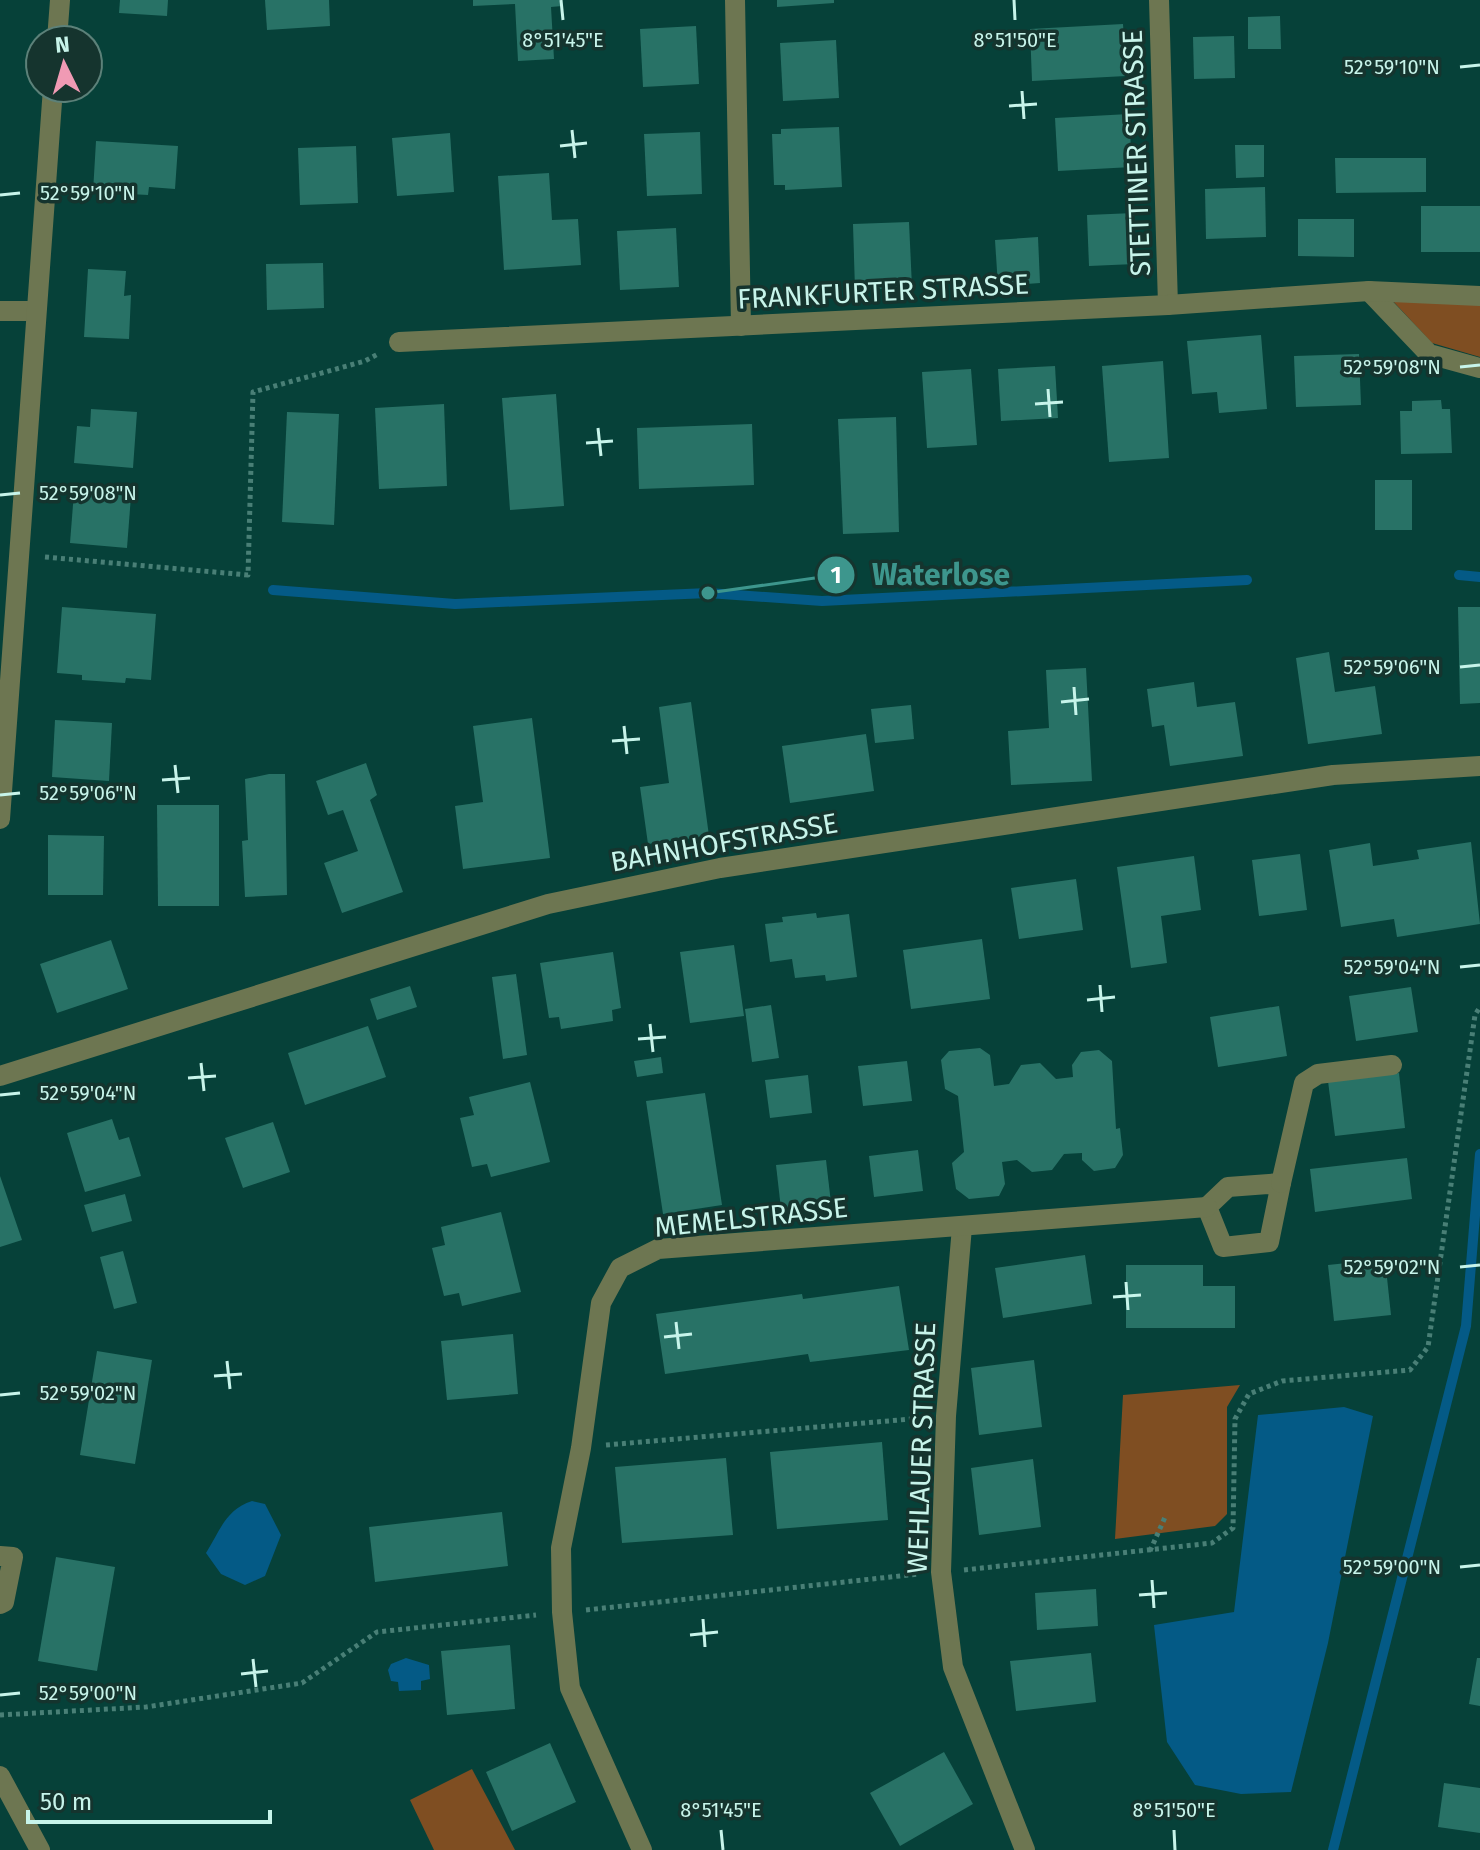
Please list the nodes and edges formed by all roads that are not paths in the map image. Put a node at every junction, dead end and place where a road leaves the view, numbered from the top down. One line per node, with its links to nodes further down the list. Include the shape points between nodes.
1 (60, 0): 4 (street)
2 (735, 0): 11 (street)
3 (1159, 0): 8 (street, STETTINER STRASSE)
4 (58, 24)
5 (52, 104): 10 (street)
6 (1369, 291): 7 (street, FRANKFURTER STRASSE); 8 (street, FRANKFURTER STRASSE); 13 (street, via 1429,354)
7 (1480, 296)
8 (1168, 305): 11 (street, FRANKFURTER STRASSE)
9 (0, 311): 10 (street)
10 (36, 311): 15 (street)
11 (741, 326): 12 (street, FRANKFURTER STRASSE)
12 (399, 342)
13 (1480, 368)
14 (1480, 766): 17 (street, BAHNHOFSTRASSE, via 1333,775 720,868 626,887 548,904)
15 (0, 819)
16 (1392, 1065): 18 (street, via 1318,1074 1304,1083)
17 (0, 1076)
18 (1281, 1183): 19 (street, MEMELSTRASSE, via 1228,1187); 19 (street, via 1269,1242 1223,1247)
19 (1207, 1207): 20 (street, MEMELSTRASSE)
20 (962, 1227): 25 (street, MEMELSTRASSE, via 658,1249 620,1268 601,1303 561,1548 562,1612 570,1688); 26 (street, WEHLAUER STRASSE, via 946,1416 941,1572 953,1667)
21 (0, 1556): 22 (street, via 13,1557)
22 (0, 1604)
23 (0, 1776): 24 (street)
24 (40, 1850)
25 (642, 1850)
26 (1025, 1850)

